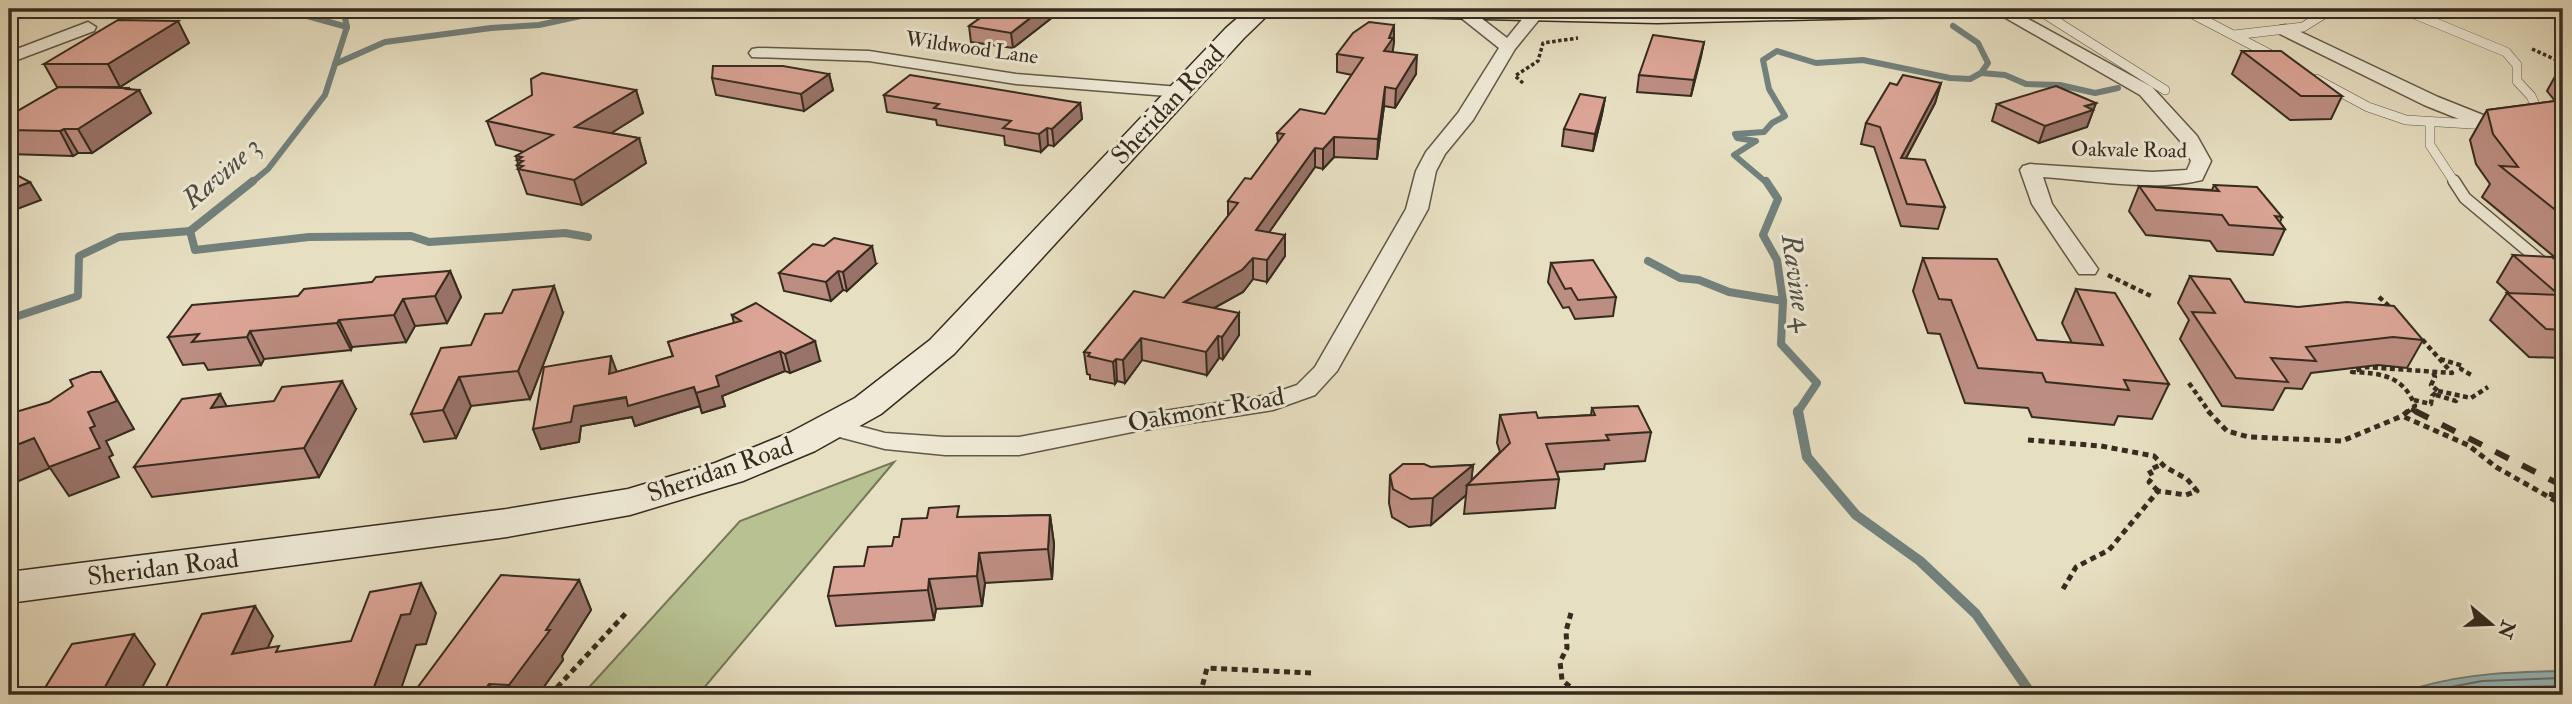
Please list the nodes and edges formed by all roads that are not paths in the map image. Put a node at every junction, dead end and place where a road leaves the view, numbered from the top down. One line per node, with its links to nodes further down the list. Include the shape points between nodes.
1 (1262, 9): 20 (street, Sheridan Road)
2 (1357, 9): 9 (street)
3 (1956, 9): 10 (street, via 1755,16)
4 (1998, 9): 24 (street, Oakvale Road, via 2146,92 2190,140 2201,161 2195,176 2152,178 2031,170 2042,204)
5 (2037, 9): 19 (lane)
6 (2183, 9): 13 (lane)
7 (2332, 9): 12 (lane, via 2303,27)
8 (2402, 9): 21 (lane, via 2506,52 2517,65 2517,81 2538,111)
9 (1466, 14): 10 (street); 14 (street)
10 (1534, 16): 14 (street, Oakmont Road)
11 (88, 27): 16 (street)
12 (2286, 30): 13 (lane); 23 (street, via 2431,101)
13 (2234, 35): 17 (lane)
14 (1508, 47): 26 (street, Oakmont Road, via 1466,116 1436,152 1426,171 1418,209 1325,371 1306,390 1273,402 1019,446 897,442)
15 (758, 53): 20 (street, Wildwood Lane, via 869,56 1016,79)
16 (9, 58)
17 (2283, 61)
18 (2307, 74): 22 (lane, via 2368,107 2406,120)
19 (2165, 90)
20 (1180, 92): 26 (street, Sheridan Road, via 942,347 868,406)
21 (2523, 120)
22 (2430, 122): 23 (lane); 25 (lane, via 2430,145 2465,198)
23 (2496, 124)
24 (2087, 269)
25 (2563, 280)
26 (833, 427): 27 (street, Sheridan Road, via 729,472 630,502 507,523)
27 (9, 588)

